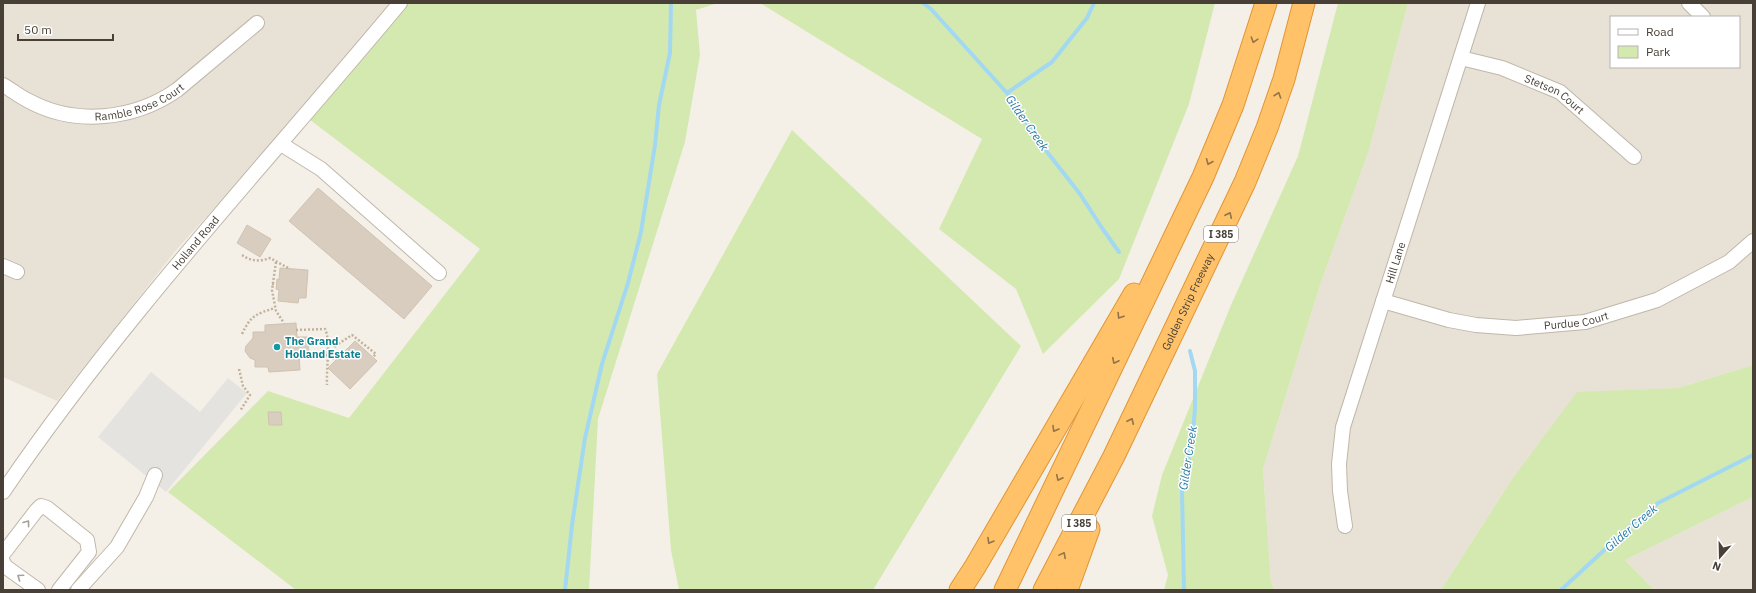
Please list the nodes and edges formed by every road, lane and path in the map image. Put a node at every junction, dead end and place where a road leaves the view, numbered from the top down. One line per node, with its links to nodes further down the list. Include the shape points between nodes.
1 (400, 3): 10 (street, Holland Road)
2 (1266, 3): 12 (highway, one-way to 12, via 1233,105)
3 (1304, 3): 35 (highway, Golden Strip Freeway / I 385, one-way to 3, via 1245,182 1284,79)
4 (1478, 3): 8 (street, Hill Lane)
5 (1689, 3): 6 (street)
6 (1703, 16)
7 (257, 23): 9 (street, Ramble Rose Court, via 177,90 161,100 117,115 93,117 60,113 29,102)
8 (1461, 58): 11 (street, Stetson Court, via 1502,68 1560,92); 22 (street, Hill Lane)
9 (3, 85)
10 (281, 144): 19 (street, via 321,169); 37 (street, Holland Road, via 147,299 83,381)
11 (1634, 157)
12 (1193, 200): 44 (highway, one-way to 44, via 1114,326); 45 (highway, one-way to 45)
13 (1753, 241): 22 (street, Purdue Court, via 1729,262 1657,300 1585,322 1516,328 1476,325)
14 (242, 255): 15 (path, via 249,260 270,258)
15 (276, 262): 17 (path); 20 (path)
16 (3, 266): 18 (street)
17 (290, 269)
18 (17, 272)
19 (440, 273)
20 (272, 284): 21 (path); 23 (path)
21 (276, 284)
22 (1383, 301): 38 (street, Hill Lane, via 1343,427 1339,464)
23 (275, 308): 24 (path); 26 (path, via 257,313 249,320)
24 (284, 323)
25 (296, 330): 27 (path, via 325,329)
26 (242, 334)
27 (328, 341): 28 (path); 29 (path)
28 (336, 346): 29 (path, via 333,352); 30 (path, via 352,335 376,354)
29 (327, 354): 31 (path); 33 (path)
30 (373, 357)
31 (336, 360)
32 (239, 369): 34 (path, via 243,386 250,395)
33 (327, 386)
34 (240, 411)
35 (1114, 456): 46 (highway, Golden Strip Freeway / I 385, one-way to 35); 47 (highway)
36 (155, 475): 43 (street, via 146,497 117,547)
37 (3, 492)
38 (1345, 526)
39 (3, 554): 42 (street, one-way to 42, via 36,511 41,506 47,508 87,540 89,546 89,552)
40 (3, 562): 41 (street, one-way to 40, via 6,567)
41 (38, 590)
42 (59, 590)
43 (78, 590)
44 (960, 590)
45 (1005, 590)
46 (1044, 590)
47 (1067, 590)

